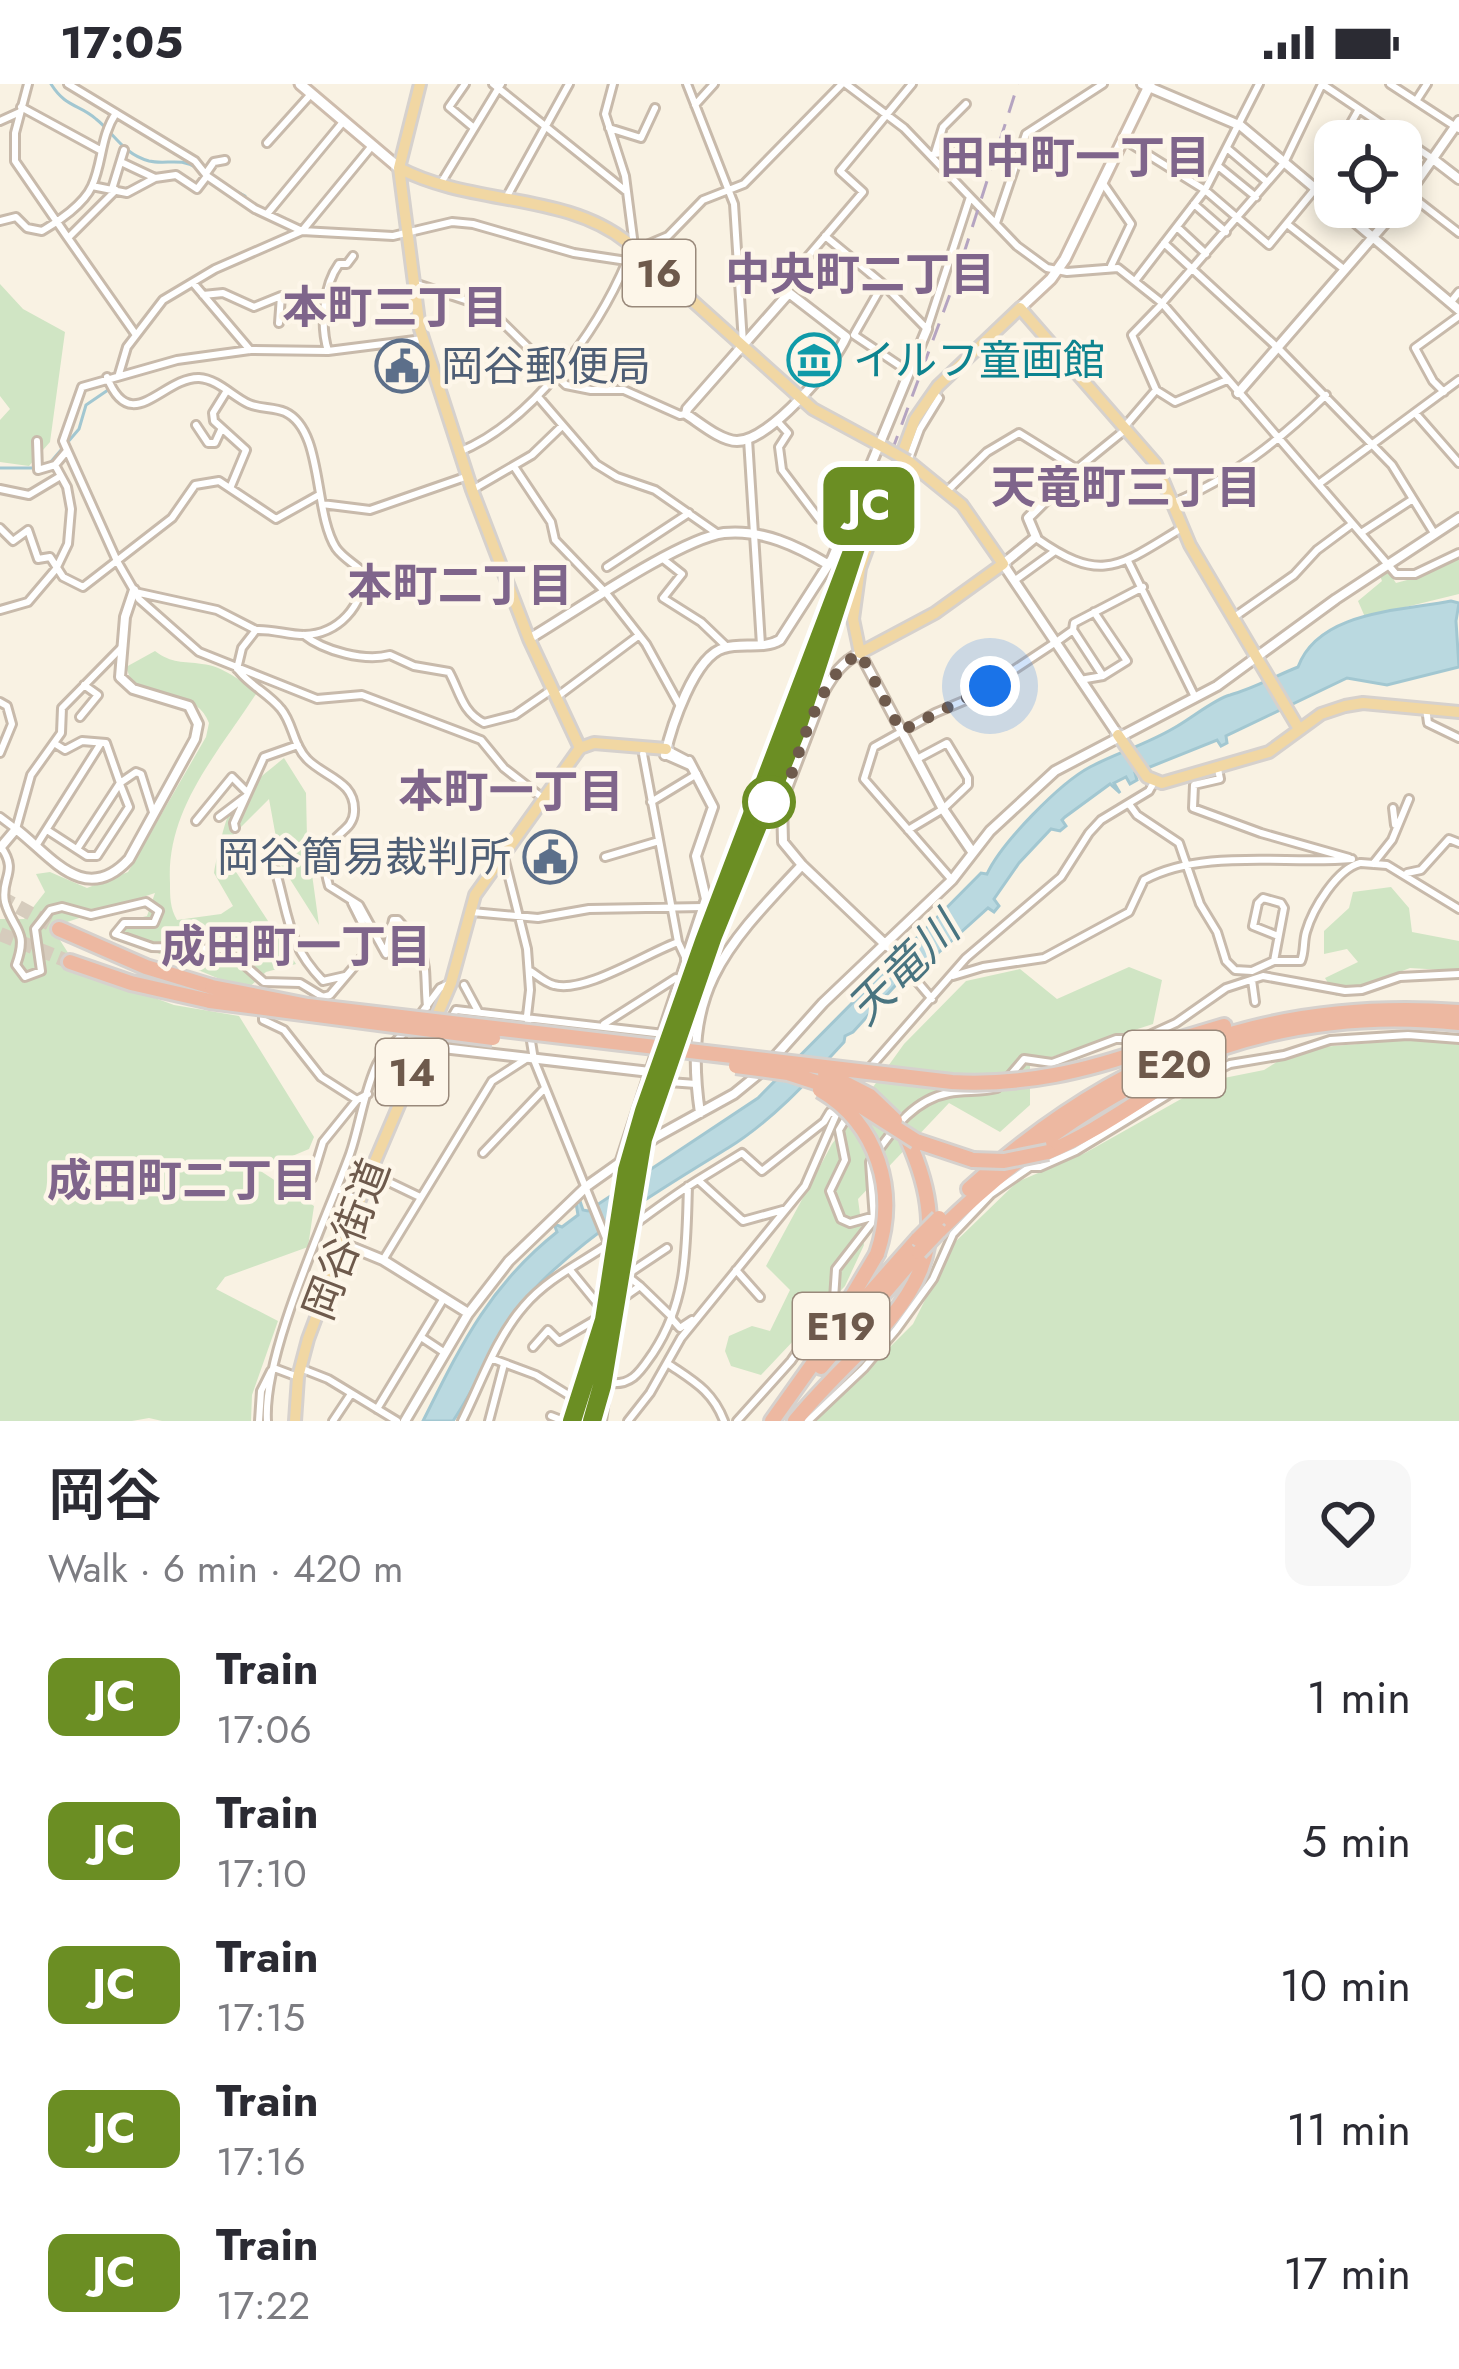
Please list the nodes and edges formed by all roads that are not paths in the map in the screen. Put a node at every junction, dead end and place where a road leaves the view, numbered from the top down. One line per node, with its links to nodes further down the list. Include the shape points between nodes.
1 (28, 84): 27 (street)
2 (68, 84): 28 (street)
3 (300, 84): 21 (main road)
4 (420, 84): 51 (main road)
5 (465, 84): 35 (street, via 449,107)
6 (569, 84): 36 (street)
7 (613, 84): 37 (street)
8 (687, 84): 24 (street)
9 (714, 84): 24 (street)
10 (844, 84): 29 (street); 62 (street)
11 (912, 84): 29 (street)
12 (1087, 84): 20 (street)
13 (1103, 84): 20 (street)
14 (1259, 84): 33 (street)
15 (1322, 84): 26 (street); 49 (street)
16 (1390, 84): 22 (street)
17 (1426, 84): 22 (street)
18 (497, 85): 35 (street); 36 (street)
19 (1147, 85): 33 (street); 38 (main road)
20 (1095, 92): 75 (street, via 1026,134)
21 (311, 94): 32 (main road); 39 (street)
22 (1416, 101): 34 (street)
23 (966, 104): 45 (street, via 943,127)
24 (695, 105): 62 (street)
25 (655, 108): 37 (street, via 641,139)
26 (1358, 109): 30 (street); 46 (street)
27 (21, 110): 31 (street); 44 (street); 74 (street, via 15,161)
28 (116, 113): 44 (street); 52 (street)
29 (885, 113): 45 (street); 84 (street, via 840,171 863,192)
30 (1352, 120)
31 (0, 121)
32 (343, 122): 40 (main road); 71 (street)
33 (1240, 126): 42 (street); 49 (street)
34 (1458, 126): 46 (street)
35 (474, 128): 59 (street)
36 (544, 128): 65 (street); 68 (street)
37 (609, 128): 65 (street)
38 (1124, 139): 56 (main road); 63 (street)
39 (267, 143)
40 (371, 147): 51 (main road); 80 (street)
41 (985, 147): 45 (street)
42 (1228, 149): 50 (street); 57 (street)
43 (124, 151): 48 (street)
44 (100, 152): 48 (street); 58 (street)
45 (933, 154): 66 (street)
46 (1433, 159): 53 (street); 55 (street)
47 (225, 160): 52 (street)
48 (120, 161): 54 (street); 61 (street)
49 (1284, 163): 57 (street); 60 (street)
50 (1218, 166): 63 (street); 67 (street)
51 (399, 168): 59 (main road, 16); 81 (main road)
52 (207, 174): 54 (street, via 197,189 176,175); 71 (street)
53 (1422, 174)
54 (155, 178): 61 (street, via 137,190)
55 (1459, 179)
56 (1102, 182): 92 (street, via 1131,224); 94 (main road)
57 (1268, 183): 67 (street)
58 (92, 186): 61 (street); 74 (street)
59 (440, 186): 68 (main road, 16)
60 (1314, 188)
61 (114, 190): 85 (street)
62 (729, 190): 88 (street); 111 (street)
63 (1205, 190): 69 (street); 72 (street)
64 (1314, 190): 76 (street)
65 (627, 192): 88 (street)
66 (970, 197): 75 (street); 107 (street)
67 (1256, 197): 72 (street)
68 (504, 201): 88 (main road, 16, via 586,217)
69 (1194, 204): 77 (street); 82 (street)
70 (1422, 205): 83 (street)
71 (267, 214): 80 (street)
72 (1238, 219): 76 (street, via 1269,245); 82 (street)
73 (0, 221): 74 (street, via 16,217 35,232)
74 (57, 223): 85 (street)
75 (996, 223): 94 (street)
76 (1287, 224): 95 (street)
77 (1177, 226): 87 (street); 89 (street)
78 (1362, 228): 86 (street)
79 (1383, 228): 86 (street)
80 (302, 231): 81 (street); 98 (street)
81 (405, 231): 91 (street, via 473,224); 97 (main road)
82 (1226, 232): 89 (street)
83 (1459, 233)
84 (825, 236): 99 (street); 100 (street, via 787,281)
85 (68, 238): 108 (street)
86 (1375, 239): 95 (street); 105 (street)
87 (1164, 243): 93 (street); 96 (street)
88 (635, 250): 91 (street); 111 (main road, 16)
89 (1207, 254): 93 (street)
90 (353, 256): 114 (street, via 330,277)
91 (627, 261): 118 (street)
92 (1111, 266): 94 (street); 96 (street)
93 (1192, 270): 103 (street); 112 (street)
94 (1058, 272): 104 (main road)
95 (1346, 272): 112 (street)
96 (1135, 281): 103 (street)
97 (412, 282): 110 (main road); 118 (street, via 496,316)
98 (193, 283): 102 (street); 108 (street, via 163,301)
99 (883, 284): 107 (street); 109 (street)
100 (789, 292): 109 (street); 111 (street)
101 (1459, 292): 105 (street)
102 (203, 295): 106 (street, via 224,293 254,307 281,296); 113 (street)
103 (1163, 303): 119 (street); 122 (street, via 1132,334)
104 (1020, 308): 123 (main road); 134 (main road)
105 (1456, 310): 124 (street, via 1415,348)
106 (279, 323)
107 (927, 329): 115 (street)
108 (136, 334): 116 (street)
109 (850, 336): 115 (street); 127 (street)
110 (423, 340): 114 (street); 142 (main road)
111 (742, 343): 127 (main road, 16); 129 (street)
112 (1278, 348): 125 (street); 126 (street)
113 (250, 350): 114 (street); 116 (street)
114 (328, 351)
115 (909, 372): 139 (street)
116 (119, 374): 117 (street)
117 (107, 377): 121 (street, via 131,404 188,380); 141 (street, via 77,394)
118 (555, 377): 128 (street); 129 (street, via 575,388 624,390)
119 (1227, 380): 122 (street, via 1175,402); 125 (street)
120 (1459, 380): 124 (street)
121 (226, 390): 135 (street, via 214,413); 156 (street, via 297,420 310,440)
122 (1156, 390): 134 (street)
123 (934, 392): 143 (street, via 939,398); 169 (main road, via 915,419)
124 (1444, 392): 130 (street)
125 (1238, 393): 138 (street)
126 (1326, 395): 138 (street); 140 (street)
127 (799, 396): 131 (street); 139 (main road, 16)
128 (539, 398): 133 (street); 142 (street)
129 (686, 414): 136 (street, via 726,439)
130 (1416, 414): 140 (street); 144 (street)
131 (778, 422): 136 (street); 158 (street, via 788,433 779,447 782,470 819,519 838,507)
132 (196, 425): 135 (street, via 208,443)
133 (561, 427): 146 (street); 159 (street, via 607,471)
134 (1127, 427): 147 (street); 157 (main road)
135 (221, 430): 151 (street, via 246,451)
136 (748, 439): 166 (street)
137 (38, 440): 145 (street, via 38,470)
138 (1279, 441): 150 (street); 157 (street)
139 (882, 446): 143 (main road, 16, bridge); 158 (street)
140 (1372, 446): 150 (street); 155 (street)
141 (67, 451): 145 (street); 173 (street)
142 (459, 452): 148 (main road)
143 (908, 461): 154 (main road, 16); 169 (street, via 878,539)
144 (1459, 463)
145 (55, 465): 149 (street)
146 (514, 468): 153 (street); 183 (street, via 555,540)
147 (1077, 469): 154 (street, via 1019,433); 168 (street, via 1028,518)
148 (468, 476): 153 (main road); 156 (street, via 370,510)
149 (59, 477): 152 (street, via 29,495); 179 (street, via 71,517)
150 (1320, 483): 161 (street)
151 (231, 486): 156 (street, via 276,519); 173 (street, via 195,485 172,518)
152 (0, 489)
153 (472, 490): 191 (main road)
154 (948, 490): 175 (main road, 16)
155 (1413, 499): 164 (street); 167 (street)
156 (320, 500): 189 (street, via 333,542 364,577 354,610 324,632)
157 (1173, 503): 163 (main road)
158 (852, 510): 177 (street)
159 (689, 513): 165 (street); 178 (street)
160 (1459, 518): 167 (street)
161 (1353, 523): 164 (street); 186 (street)
162 (0, 528): 179 (street, via 13,541 28,530 35,556 50,557)
163 (1182, 528): 174 (street); 186 (main road)
164 (1361, 533): 176 (street)
165 (718, 534): 166 (street); 172 (street)
166 (755, 534): 177 (street); 194 (street)
167 (1435, 534): 176 (street)
168 (1036, 537): 170 (street); 175 (street)
169 (868, 542): 196 (main road, via 854,604)
170 (1055, 551): 174 (street, via 1083,567); 180 (street)
171 (1459, 554): 176 (street, via 1405,576)
172 (664, 559): 183 (street); 195 (street, via 682,574 664,598)
173 (117, 561): 179 (street, via 83,587); 182 (street)
174 (1128, 561): 181 (street)
175 (1003, 564): 180 (street); 196 (main road)
176 (1388, 564): 197 (street)
177 (829, 565): 194 (street, via 781,640)
178 (608, 568)
179 (56, 569): 184 (street, via 28,602)
180 (1014, 581): 192 (street)
181 (1143, 587): 185 (street); 203 (street)
182 (135, 591): 188 (street, via 217,610); 193 (street); 198 (street, via 199,652)
183 (606, 593): 190 (street); 191 (street)
184 (0, 610)
185 (1094, 612): 187 (street); 199 (street, via 1127,661)
186 (1233, 618): 197 (main road)
187 (1073, 629): 192 (street); 199 (street)
188 (256, 630): 189 (street); 198 (street)
189 (303, 635): 202 (street, via 323,649 390,655 449,672 459,700 484,723)
190 (639, 636): 202 (street); 205 (street)
191 (529, 640): 202 (main road)
192 (1055, 642): 200 (street); 210 (street, via 973,697)
193 (126, 643): 201 (street); 232 (street, via 123,683 185,704 198,724)
194 (761, 645): 195 (street)
195 (727, 646): 205 (street, via 698,667)
196 (860, 653): 210 (street); 251 (street, via 824,691 782,801 783,842)
197 (1258, 661): 203 (street); 209 (main road)
198 (237, 669): 215 (street, via 284,711); 226 (street, via 317,699 362,695 481,740)
199 (1103, 676): 200 (street)
200 (1080, 680): 211 (street)
201 (84, 685): 208 (street, via 98,695); 214 (street, via 62,708)
202 (553, 694): 216 (main road)
203 (1195, 698): 211 (street)
204 (0, 702): 217 (street, via 12,724)
205 (682, 708): 218 (street)
206 (1426, 708): 207 (main road); 209 (main road, via 1345,706); 212 (street, via 1428,723)
207 (1459, 712)
208 (80, 717)
209 (1297, 726): 222 (main road, via 1269,752)
210 (901, 731): 220 (street); 240 (street, via 874,747 863,775)
211 (1119, 737): 223 (main road); 246 (street, via 1055,771)
212 (1459, 738)
213 (102, 742): 214 (street, via 65,751); 224 (street); 239 (street)
214 (54, 743): 237 (street, via 25,789)
215 (298, 745): 225 (street, via 264,757); 256 (street, via 351,797 352,820 332,838 326,865 329,886)
216 (580, 748): 218 (main road, via 594,742); 219 (main road); 226 (main road, 岡谷街道 / 14)
217 (0, 752)
218 (666, 752): 219 (main road); 221 (street)
219 (643, 754): 228 (street)
220 (917, 760): 231 (street); 231 (street, via 947,743 968,778)
221 (693, 768): 228 (street); 258 (street, via 712,807 696,856)
222 (1218, 769): 223 (main road); 249 (street, via 1220,779 1194,785 1192,808)
223 (1152, 781): 229 (street)
224 (120, 783): 232 (street, via 141,774); 245 (street); 245 (street, via 129,807 101,852)
225 (246, 795): 234 (street); 235 (street, via 232,777); 236 (street)
226 (544, 799): 247 (main road, 岡谷街道 / 14)
227 (1409, 799): 238 (street)
228 (651, 802): 241 (street)
229 (1129, 804): 252 (street, via 1175,837); 273 (street, via 1101,820 1061,878)
230 (1393, 808): 238 (street)
231 (943, 809): 240 (street); 246 (street)
232 (153, 812): 243 (street, via 129,859 105,876 76,876)
233 (0, 817): 237 (street)
234 (219, 817)
235 (196, 821)
236 (235, 828)
237 (16, 829): 243 (street); 244 (street)
238 (1395, 829): 250 (street)
239 (47, 830): 243 (street); 245 (street)
240 (908, 830): 255 (street)
241 (659, 841): 248 (street); 257 (street)
242 (1459, 843): 254 (street, via 1449,839 1421,870)
243 (36, 846)
244 (0, 848): 275 (street, via 10,864 5,901 23,939 16,964 26,977 40,970 35,929 50,910 91,915 146,902 157,907 158,919 124,923 115,934 152,947 232,953)
245 (77, 849)
246 (973, 853): 255 (street)
247 (503, 854): 260 (main road, 岡谷街道 / 14); 261 (street)
248 (605, 857)
249 (1356, 861): 250 (street); 252 (street); 267 (street, via 1335,878 1304,934 1301,961)
250 (1373, 864): 254 (street)
251 (802, 865): 265 (street); 297 (street, via 738,934 710,981 696,1023)
252 (1186, 866): 272 (street, via 1226,962); 273 (street, via 1144,880 1129,912 1044,958)
253 (275, 869): 271 (street, via 292,940 306,963 323,981)
254 (1404, 873): 259 (street)
255 (952, 880): 265 (street)
256 (352, 903): 271 (street, via 364,955); 280 (street, via 386,954 393,920 410,932 427,959)
257 (672, 907): 258 (street); 261 (street); 264 (street)
258 (703, 907): 266 (street)
259 (1459, 909)
260 (469, 911): 261 (street); 276 (main road, 岡谷街道 / 14)
261 (521, 915): 269 (street)
262 (58, 929): 277 (highway)
263 (1278, 936): 263 (street, via 1284,908 1263,898 1253,926); 267 (street)
264 (678, 942): 266 (street); 269 (street, via 567,986)
265 (889, 948): 278 (street); 301 (street, via 823,1003 758,1075)
266 (686, 958): 274 (street)
267 (1274, 961): 272 (street)
268 (70, 962): 277 (highway, via 131,983)
269 (529, 970): 283 (street)
270 (1459, 974): 272 (street, via 1345,991)
271 (349, 975): 275 (street, via 323,997 300,983)
272 (1252, 975): 279 (street); 315 (street, via 1141,1039 1052,1063 1024,1058 1002,1087 918,1106 870,1162)
273 (950, 978): 278 (street)
274 (682, 980): 284 (street, via 662,984); 286 (street)
275 (264, 982): 300 (street, via 263,1020)
276 (457, 984): 280 (street, via 444,984); 282 (street); 288 (main road, 岡谷街道 / 14)
277 (211, 994): 292 (highway, bridge)
278 (932, 999): 295 (street)
279 (1256, 1002)
280 (427, 1007): 299 (street, via 380,1060)
281 (1459, 1010): 292 (highway, bridge, via 1292,1012 1059,1077 996,1084); 316 (highway, E20, via 1305,1016 1176,1052 1053,1119)
282 (478, 1011): 283 (street); 289 (street, via 450,1014)
283 (526, 1016): 284 (street); 291 (street)
284 (604, 1025): 286 (street)
285 (1459, 1025): 303 (highway, bridge, via 1338,1026 1257,1042 1174,1078 1048,1152 973,1160); 316 (highway, E20, via 1308,1026 1177,1063 1056,1130)
286 (664, 1034): 294 (street)
287 (1459, 1039): 363 (street, via 1330,1040 1217,1068 1076,1151 1030,1167 991,1194 948,1241 933,1279 864,1368)
288 (423, 1046): 289 (street); 306 (main road, 岡谷街道 / 14)
289 (444, 1048): 290 (street)
290 (502, 1056): 291 (street); 293 (street)
291 (530, 1059): 293 (street); 294 (street); 298 (street)
292 (760, 1065): 303 (highway, bridge, via 845,1081); 360 (highway, bridge, via 847,1110 881,1168 886,1196 877,1254)
293 (505, 1071): 312 (street)
294 (651, 1074): 305 (street)
295 (861, 1076): 302 (street); 315 (street, via 865,1085 839,1130 845,1160 830,1191 841,1219)
296 (669, 1082): 297 (street)
297 (696, 1084): 301 (street)
298 (544, 1089): 304 (street); 311 (street)
299 (368, 1094): 300 (street); 310 (street)
300 (357, 1100): 307 (street, via 323,1142)
301 (700, 1114): 305 (street)
302 (835, 1114): 308 (street, via 762,1171 742,1154); 314 (street, via 806,1186)
303 (912, 1140): 362 (highway, via 928,1202 921,1272 894,1317)
304 (483, 1153)
305 (619, 1166): 311 (street)
306 (370, 1173): 312 (street); 313 (main road, 岡谷街道 / 14)
307 (312, 1178)
308 (698, 1180): 309 (street); 314 (street, via 743,1221)
309 (688, 1186): 317 (street); 333 (street, via 687,1255)
310 (337, 1188): 313 (street); 342 (street)
311 (588, 1189): 318 (street); 331 (street, via 499,1271)
312 (420, 1197): 322 (street)
313 (359, 1201): 319 (main road, 岡谷街道 / 14)
314 (782, 1210): 324 (street)
315 (874, 1216): 359 (street, via 836,1269 835,1300)
316 (939, 1224): 320 (highway, E20, bridge)
317 (630, 1227): 318 (street); 325 (street)
318 (608, 1241): 323 (street); 330 (street)
319 (344, 1244): 322 (street); 343 (main road, 岡谷街道 / 14)
320 (918, 1245): 360 (highway, E19, via 834,1334); 361 (highway, E19)
321 (667, 1247): 325 (street)
322 (383, 1260): 328 (street)
323 (570, 1270): 330 (street); 339 (street, via 524,1306)
324 (736, 1270): 327 (street); 332 (street)
325 (626, 1273): 326 (street); 329 (street)
326 (640, 1286): 329 (street); 333 (street)
327 (760, 1297)
328 (444, 1298): 331 (street); 335 (street)
329 (620, 1300): 344 (street)
330 (601, 1312): 336 (street, via 559,1341 548,1330); 346 (street)
331 (468, 1314): 338 (street)
332 (697, 1318): 334 (street); 337 (street)
333 (672, 1319): 334 (street); 344 (street, via 636,1376)
334 (680, 1328): 337 (street)
335 (421, 1337): 338 (street); 347 (street)
336 (533, 1347)
337 (674, 1352): 340 (street)
338 (446, 1353): 352 (street)
339 (493, 1359): 341 (street); 353 (street)
340 (667, 1363): 357 (street); 358 (street, via 703,1385)
341 (504, 1364): 346 (street); 354 (street)
342 (274, 1368): 343 (street); 349 (street)
343 (299, 1373): 345 (street); 350 (main road, 岡谷街道 / 14)
344 (609, 1382): 356 (street)
345 (351, 1394): 347 (street); 351 (street)
346 (575, 1399): 355 (street)
347 (376, 1409): 352 (street)
348 (551, 1416): 355 (street)
349 (263, 1421)
350 (295, 1421)
351 (333, 1421)
352 (401, 1421)
353 (462, 1421)
354 (489, 1421)
355 (565, 1421)
356 (602, 1421)
357 (628, 1421)
358 (724, 1421)
359 (737, 1421)
360 (770, 1421)
361 (783, 1421)
362 (795, 1421)
363 (808, 1421)

